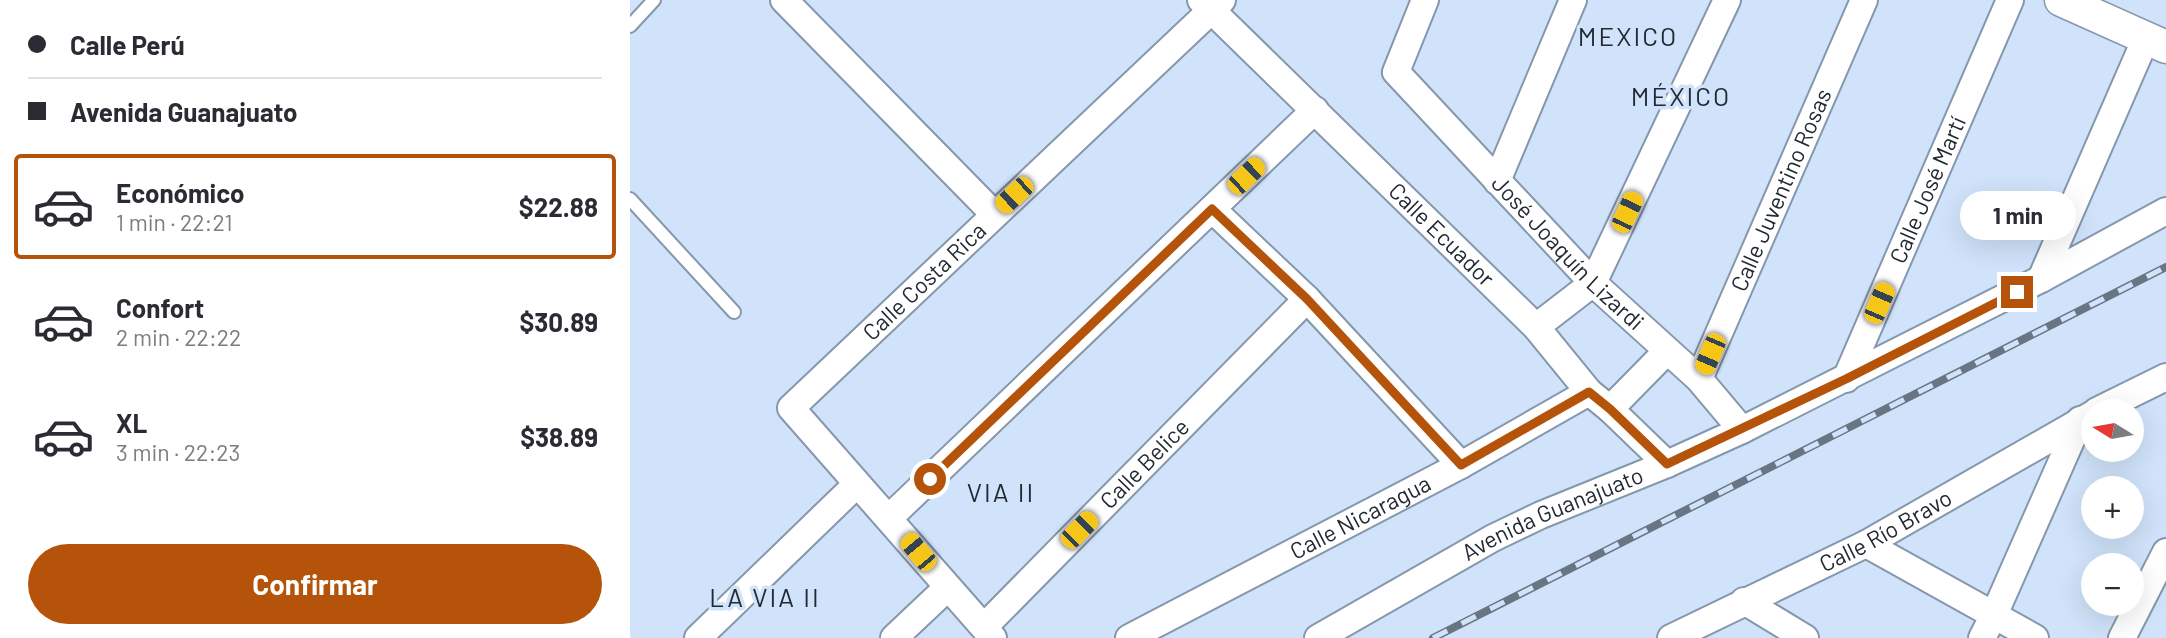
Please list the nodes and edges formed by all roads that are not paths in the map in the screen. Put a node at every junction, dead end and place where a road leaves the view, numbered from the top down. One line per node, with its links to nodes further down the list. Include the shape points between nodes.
1 (654, 0): 10 (lane)
2 (784, 0): 17 (street)
3 (1425, 0): 13 (street, José Joaquín Lizardi, via 1396,72)
4 (1573, 0): 13 (street)
5 (1727, 0): 19 (street)
6 (1864, 0): 25 (street, Calle Juventino Rosas)
7 (2010, 0): 26 (street, Calle José Martí)
8 (2061, 0): 11 (street)
9 (1211, 4): 12 (street, Calle Ecuador); 17 (street, Calle Costa Rica)
10 (630, 26)
11 (2156, 43): 18 (street)
12 (1315, 110): 15 (street); 22 (street, Calle Ecuador)
13 (1497, 181): 19 (street, José Joaquín Lizardi)
14 (630, 199): 21 (lane)
15 (1212, 209): 20 (street); 36 (street)
16 (2166, 211): 18 (street, Avenida Guanajuato)
17 (994, 214): 35 (street, Calle Costa Rica, via 791,408)
18 (2041, 279): 26 (street, Avenida Guanajuato)
19 (1593, 283): 22 (street); 23 (street, José Joaquín Lizardi)
20 (1307, 299): 34 (street); 42 (street, Calle Belice)
21 (734, 312)
22 (1536, 327): 27 (street, Calle Ecuador)
23 (1667, 351): 25 (street, José Joaquín Lizardi); 29 (street)
24 (2166, 377): 28 (street, Calle Río Bravo)
25 (1699, 379): 31 (street, José Joaquín Lizardi)
26 (1846, 379): 31 (street, Avenida Guanajuato)
27 (1589, 392): 29 (street, Calle Ecuador); 34 (street, Calle Nicaragua)
28 (2122, 399)
29 (1610, 409): 33 (street, Calle Ecuador)
30 (2081, 420): 37 (street, Calle Río Bravo)
31 (1742, 430): 33 (street, Avenida Guanajuato)
32 (2081, 434): 41 (street)
33 (1667, 464): 46 (street, Avenida Guanajuato, via 1493,538)
34 (1461, 465): 45 (street, Calle Nicaragua)
35 (857, 484): 36 (street); 43 (street)
36 (889, 517): 39 (street)
37 (1867, 544): 40 (street, Calle Río Bravo); 41 (street)
38 (2166, 552): 50 (street)
39 (947, 587): 42 (street); 44 (street)
40 (1744, 601): 47 (street, Calle Río Bravo); 48 (street)
41 (1988, 627): 49 (street)
42 (988, 632)
43 (698, 638)
44 (894, 638)
45 (1129, 638)
46 (1318, 638)
47 (1671, 638)
48 (1805, 638)
49 (2035, 638)
50 (2122, 638)

